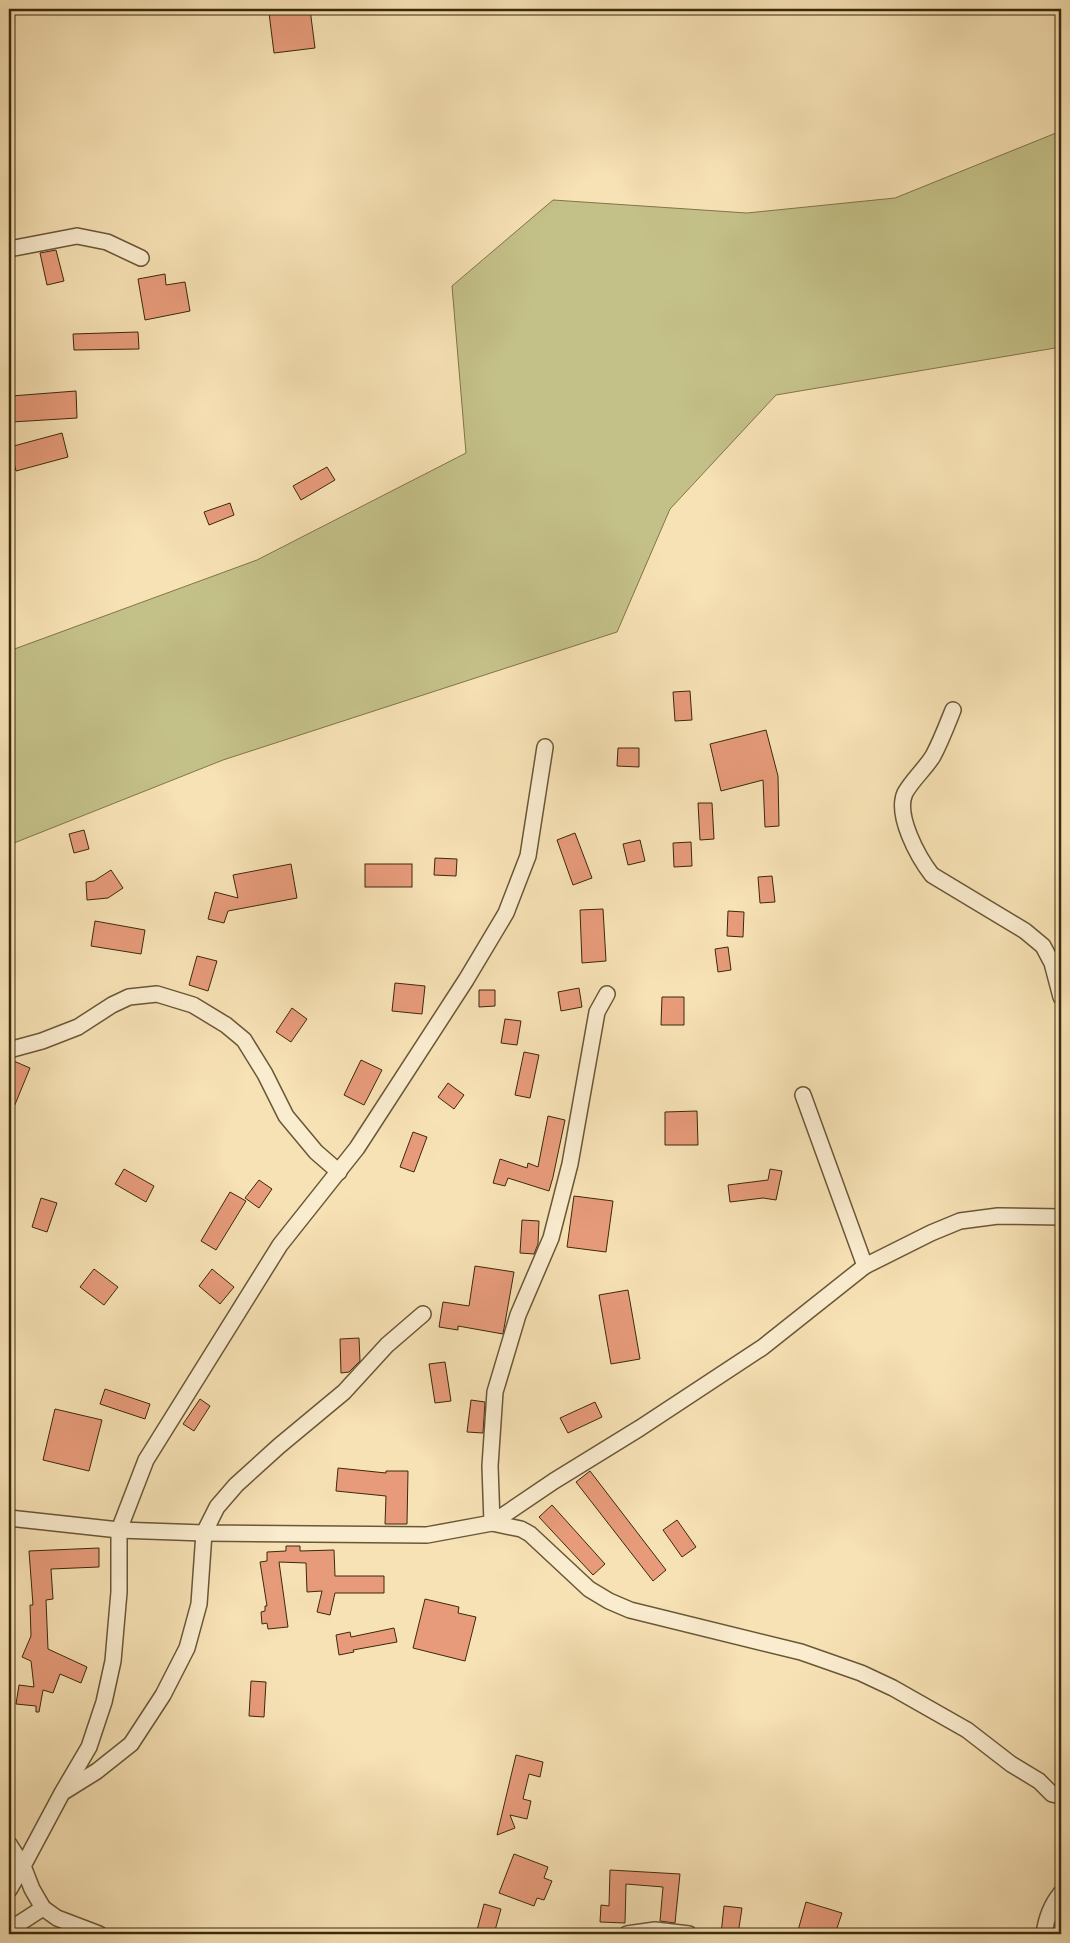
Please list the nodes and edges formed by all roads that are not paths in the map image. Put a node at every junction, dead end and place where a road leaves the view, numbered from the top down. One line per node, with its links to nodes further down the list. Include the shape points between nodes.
1 (9, 249): 2 (street, via 77,236 106,242)
2 (141, 258)
3 (953, 710): 6 (street, via 932,757 905,793 906,825 922,862 932,874 1025,931 1043,946 1052,963)
4 (545, 747): 9 (street, via 528,856 506,913 419,1054)
5 (607, 994): 14 (street, via 597,1012 570,1164 551,1238 518,1315 495,1392 490,1466)
6 (1061, 997)
7 (9, 1050): 9 (street, via 78,1026 130,997 157,994 193,1005 244,1040 286,1116 316,1152)
8 (803, 1095): 11 (street)
9 (339, 1172): 15 (street, via 280,1245 146,1460)
10 (1061, 1217): 11 (street, via 998,1216 960,1220)
11 (865, 1266): 14 (street, via 763,1347)
12 (423, 1314): 16 (street, via 387,1345 344,1392 236,1485 217,1507)
13 (9, 1518): 15 (street)
14 (492, 1523): 16 (street, via 427,1535); 18 (street, via 530,1534 590,1589 619,1606 801,1652 861,1673 967,1730 1039,1781 1052,1794)
15 (119, 1530): 16 (street); 17 (street, via 119,1592 113,1661 89,1747)
16 (204, 1533): 17 (street, via 199,1604 187,1648 163,1695 131,1744)
17 (62, 1793): 20 (street)
18 (1061, 1796)
19 (9, 1844): 20 (street)
20 (24, 1866): 21 (street); 23 (street)
21 (9, 1890)
22 (1061, 1893): 28 (street, via 1054,1902)
23 (43, 1908): 24 (street); 25 (street, via 57,1918)
24 (9, 1930)
25 (99, 1934)
26 (626, 1934): 27 (street, via 654,1930)
27 (686, 1934)
28 (1044, 1934)

